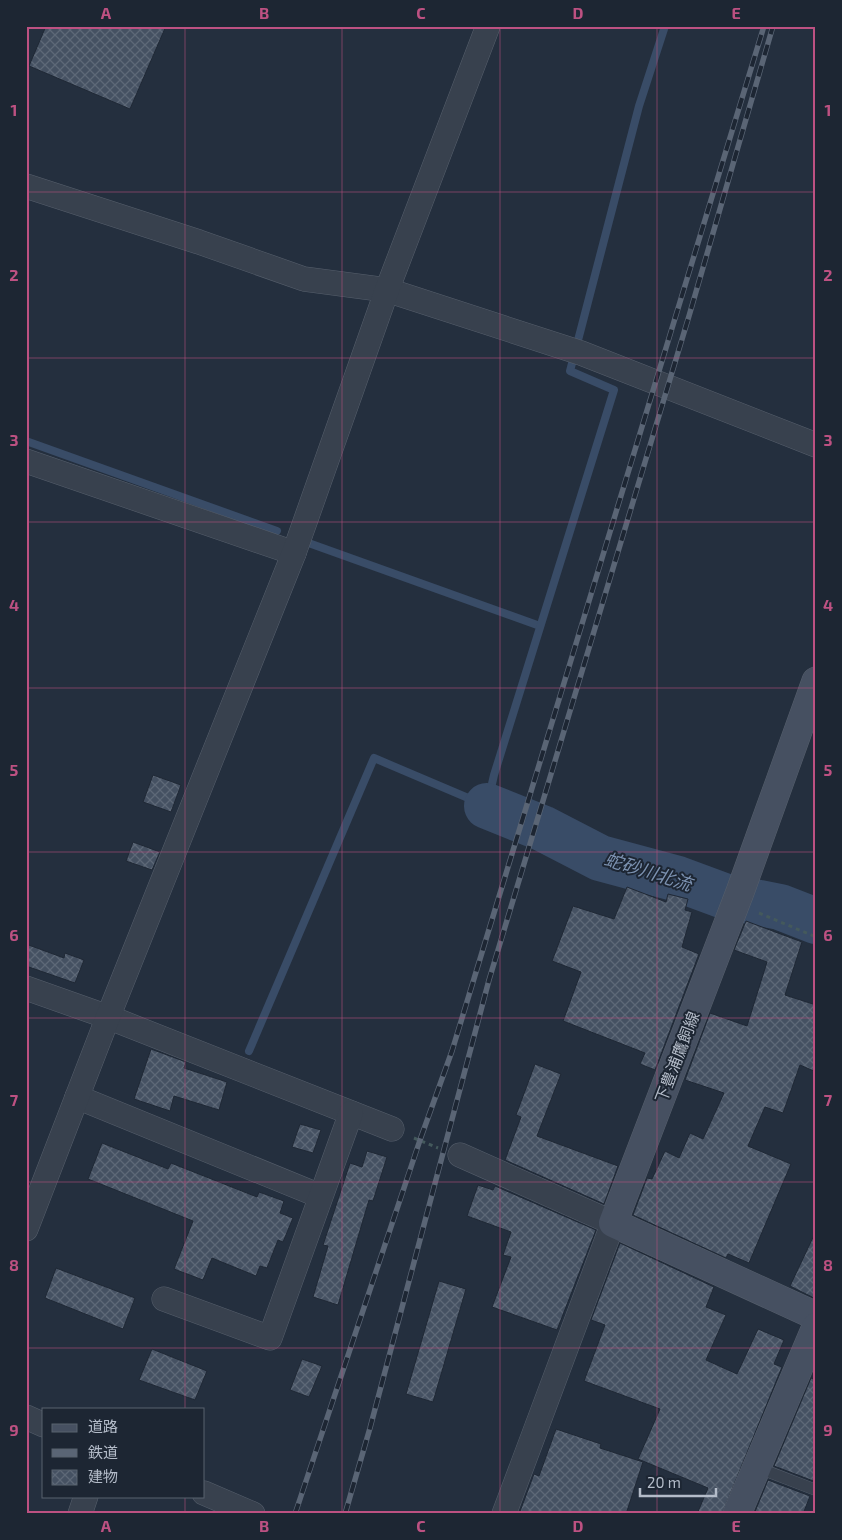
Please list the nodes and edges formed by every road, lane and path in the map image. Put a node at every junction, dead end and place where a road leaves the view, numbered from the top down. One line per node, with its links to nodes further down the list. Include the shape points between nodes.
1 (488, 26): 3 (street)
2 (26, 186): 3 (street, via 304,279)
3 (387, 290): 4 (street, via 575,352); 6 (street)
4 (816, 445)
5 (26, 460): 6 (street)
6 (294, 553): 11 (street)
7 (816, 681): 8 (main road, 下豊浦鷹飼線)
8 (737, 899): 9 (path); 17 (main road, 下豊浦鷹飼線)
9 (816, 937)
10 (26, 988): 11 (street)
11 (108, 1017): 12 (street); 13 (street)
12 (77, 1096): 16 (street); 18 (street)
13 (351, 1112): 14 (street); 16 (street)
14 (392, 1129)
15 (460, 1155): 17 (street)
16 (320, 1196): 19 (street, via 270,1338)
17 (613, 1223): 20 (main road); 29 (street)
18 (26, 1230)
19 (164, 1299)
20 (815, 1326): 23 (main road)
21 (26, 1417): 22 (street)
22 (42, 1424)
23 (756, 1467): 24 (lane); 30 (main road)
24 (816, 1490)
25 (205, 1493): 28 (street)
26 (85, 1498): 27 (street)
27 (80, 1514)
28 (253, 1514)
29 (504, 1514)
30 (736, 1514)

